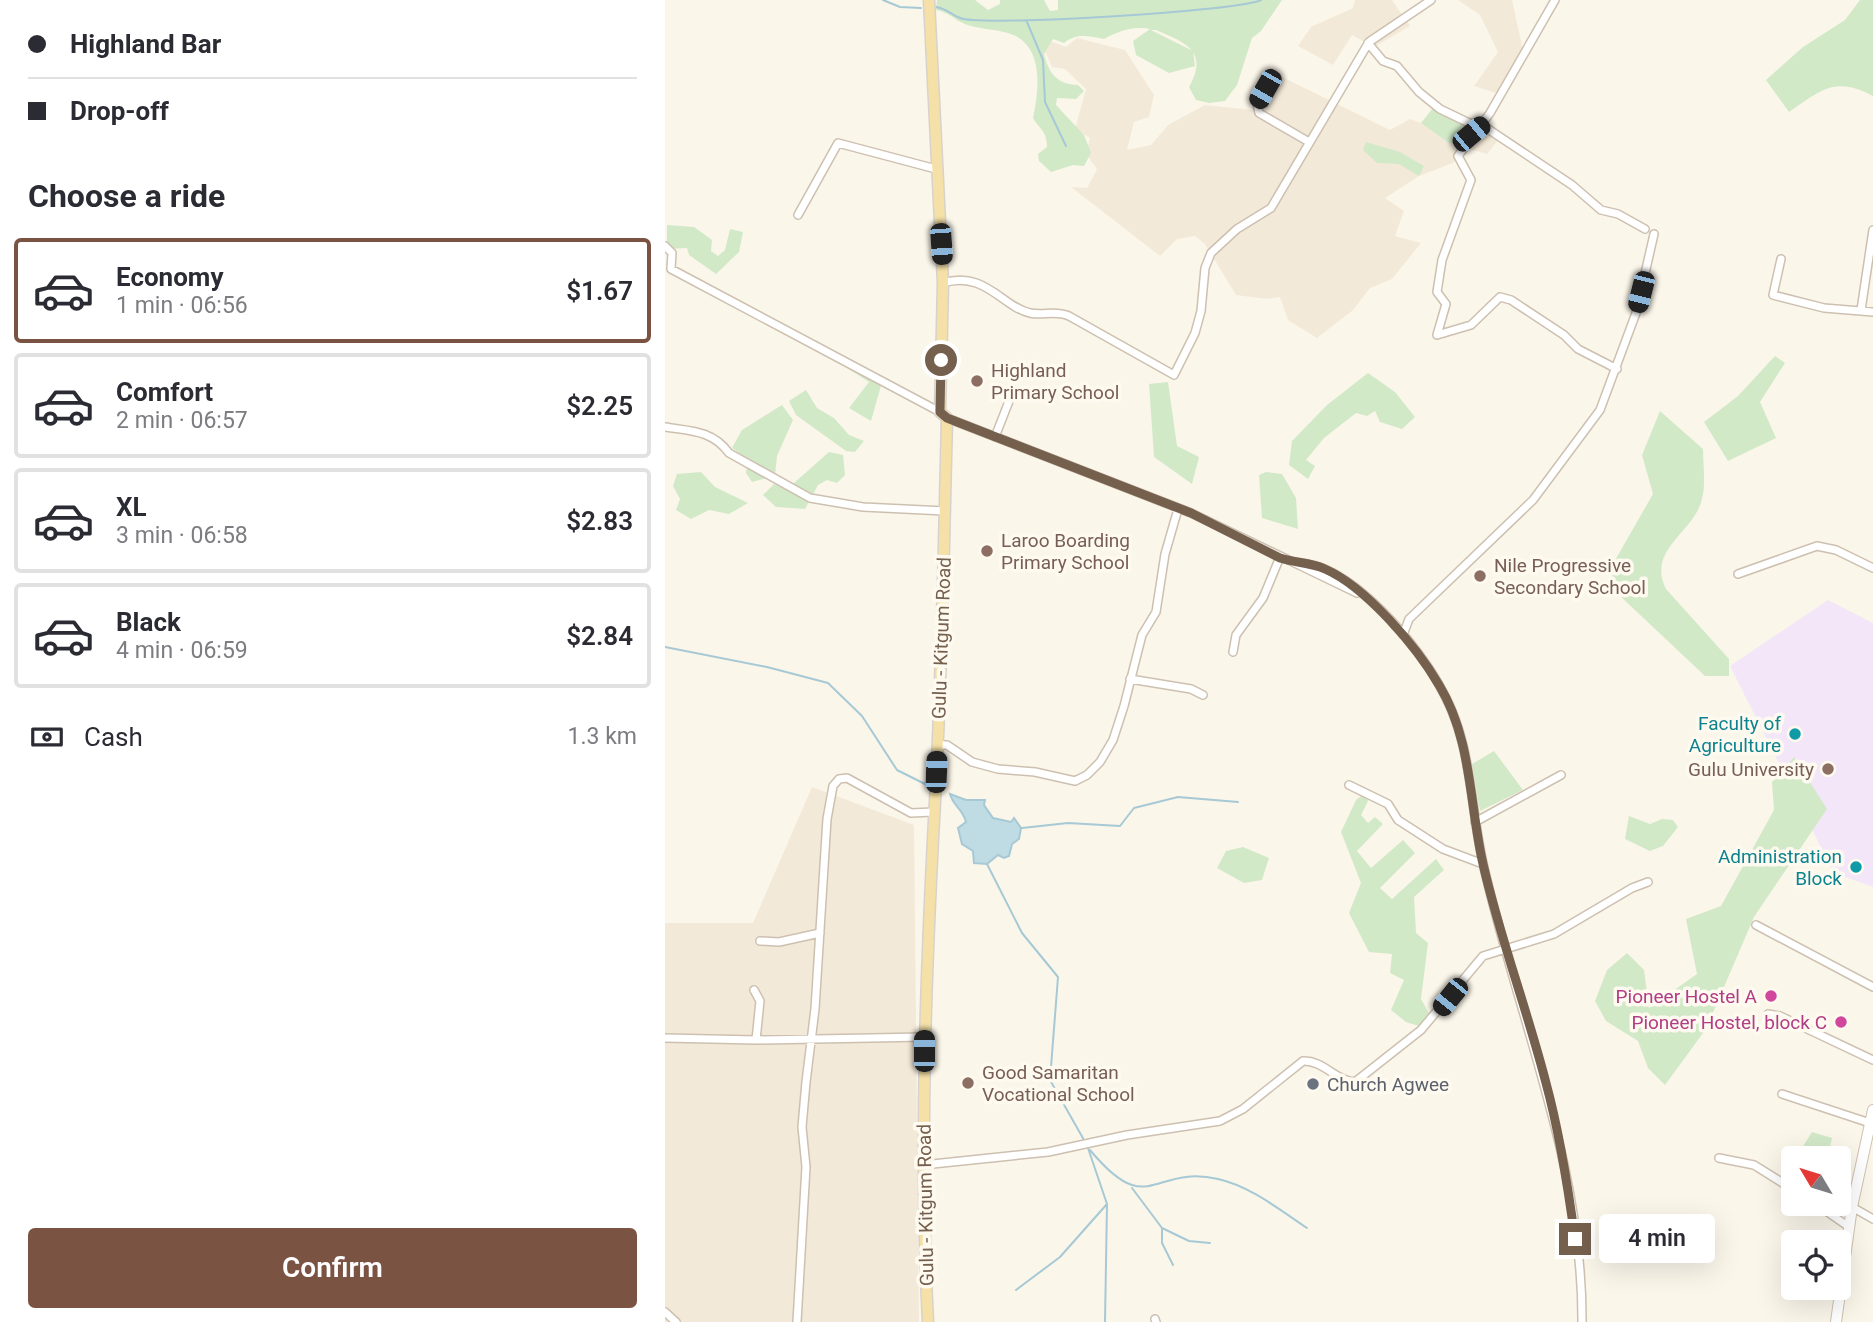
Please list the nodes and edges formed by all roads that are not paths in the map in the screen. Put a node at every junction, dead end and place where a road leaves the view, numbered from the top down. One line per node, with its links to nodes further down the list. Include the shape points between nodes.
1 (929, 0): 8 (main road, Gulu - Kitgum Road)
2 (1431, 0): 4 (street)
3 (1555, 0): 6 (street)
4 (1368, 43): 6 (street, via 1440,109); 7 (street)
5 (1265, 89): 7 (street, via 1257,104 1259,113)
6 (1482, 125): 10 (street, via 1571,185 1601,211 1618,214); 18 (street, via 1458,156 1471,180 1442,260 1437,292 1446,302 1437,336 1471,325 1500,297)
7 (1309, 142): 15 (street, via 1271,208 1237,229 1212,253 1205,268 1195,333 1174,375 1069,316 1056,311 1032,314 992,288 963,281)
8 (936, 169): 9 (street, via 838,143); 15 (main road, Gulu - Kitgum Road)
9 (798, 215)
10 (1645, 229)
11 (1873, 230): 16 (street)
12 (1654, 234): 18 (street, via 1636,313)
13 (665, 246): 20 (street, via 672,253 671,269)
14 (1781, 259): 16 (street, via 1773,295 1834,309)
15 (943, 283): 20 (main road, Gulu - Kitgum Road)
16 (1861, 310): 17 (street)
17 (1873, 312)
18 (1616, 369): 28 (street, via 1600,410 1533,500)
19 (1013, 391): 22 (street)
20 (944, 415): 22 (street); 24 (main road, Gulu - Kitgum Road)
21 (665, 427): 24 (street, via 704,433 729,453 810,498 863,507)
22 (995, 437): 23 (street)
23 (1178, 509): 25 (street); 32 (street, via 1156,612 1142,635)
24 (945, 511): 34 (main road, Gulu - Kitgum Road)
25 (1280, 558): 29 (street, via 1324,568 1343,578); 31 (street, via 1260,602 1237,635)
26 (1873, 568): 27 (street, via 1817,546)
27 (1738, 574)
28 (1409, 619): 29 (street); 30 (street)
29 (1390, 621): 30 (street)
30 (1403, 635): 38 (street, via 1438,682 1455,720 1467,758)
31 (1233, 652)
32 (1130, 678): 33 (street); 34 (street, via 1113,740 1100,762 1075,781 997,769)
33 (1203, 695)
34 (937, 744): 37 (main road, Gulu - Kitgum Road)
35 (1562, 775): 38 (street)
36 (1349, 785): 39 (street, via 1388,804 1398,820 1443,849)
37 (933, 812): 42 (street, via 911,813 847,778 836,782 827,819); 48 (main road, Gulu - Kitgum Road)
38 (1475, 822): 39 (street)
39 (1483, 864): 44 (street)
40 (1648, 882): 44 (street, via 1554,934)
41 (1756, 925): 45 (street)
42 (820, 933): 43 (street, via 779,942); 51 (street)
43 (760, 941)
44 (1506, 951): 57 (street, via 1483,956 1421,1030 1355,1082 1313,1061 1303,1061 1237,1114 1220,1121 1048,1152); 67 (street, via 1562,1152)
45 (1873, 987)
46 (754, 990): 50 (street, via 760,1001)
47 (1768, 1014): 52 (street)
48 (924, 1037): 51 (street); 57 (main road, Gulu - Kitgum Road)
49 (665, 1038): 50 (street)
50 (756, 1040): 51 (street)
51 (810, 1040): 65 (street)
52 (1873, 1060)
53 (1782, 1094): 55 (street)
54 (1873, 1110): 55 (street)
55 (1870, 1123): 59 (street)
56 (1719, 1158): 58 (street, via 1754,1165)
57 (922, 1165): 66 (main road, Gulu - Kitgum Road)
58 (1781, 1182)
59 (1852, 1207): 61 (street); 62 (street)
60 (1833, 1216): 62 (street)
61 (1873, 1219)
62 (1849, 1227): 68 (street)
63 (665, 1312): 64 (street)
64 (676, 1322)
65 (797, 1322)
66 (928, 1322)
67 (1582, 1322)
68 (1836, 1322)

